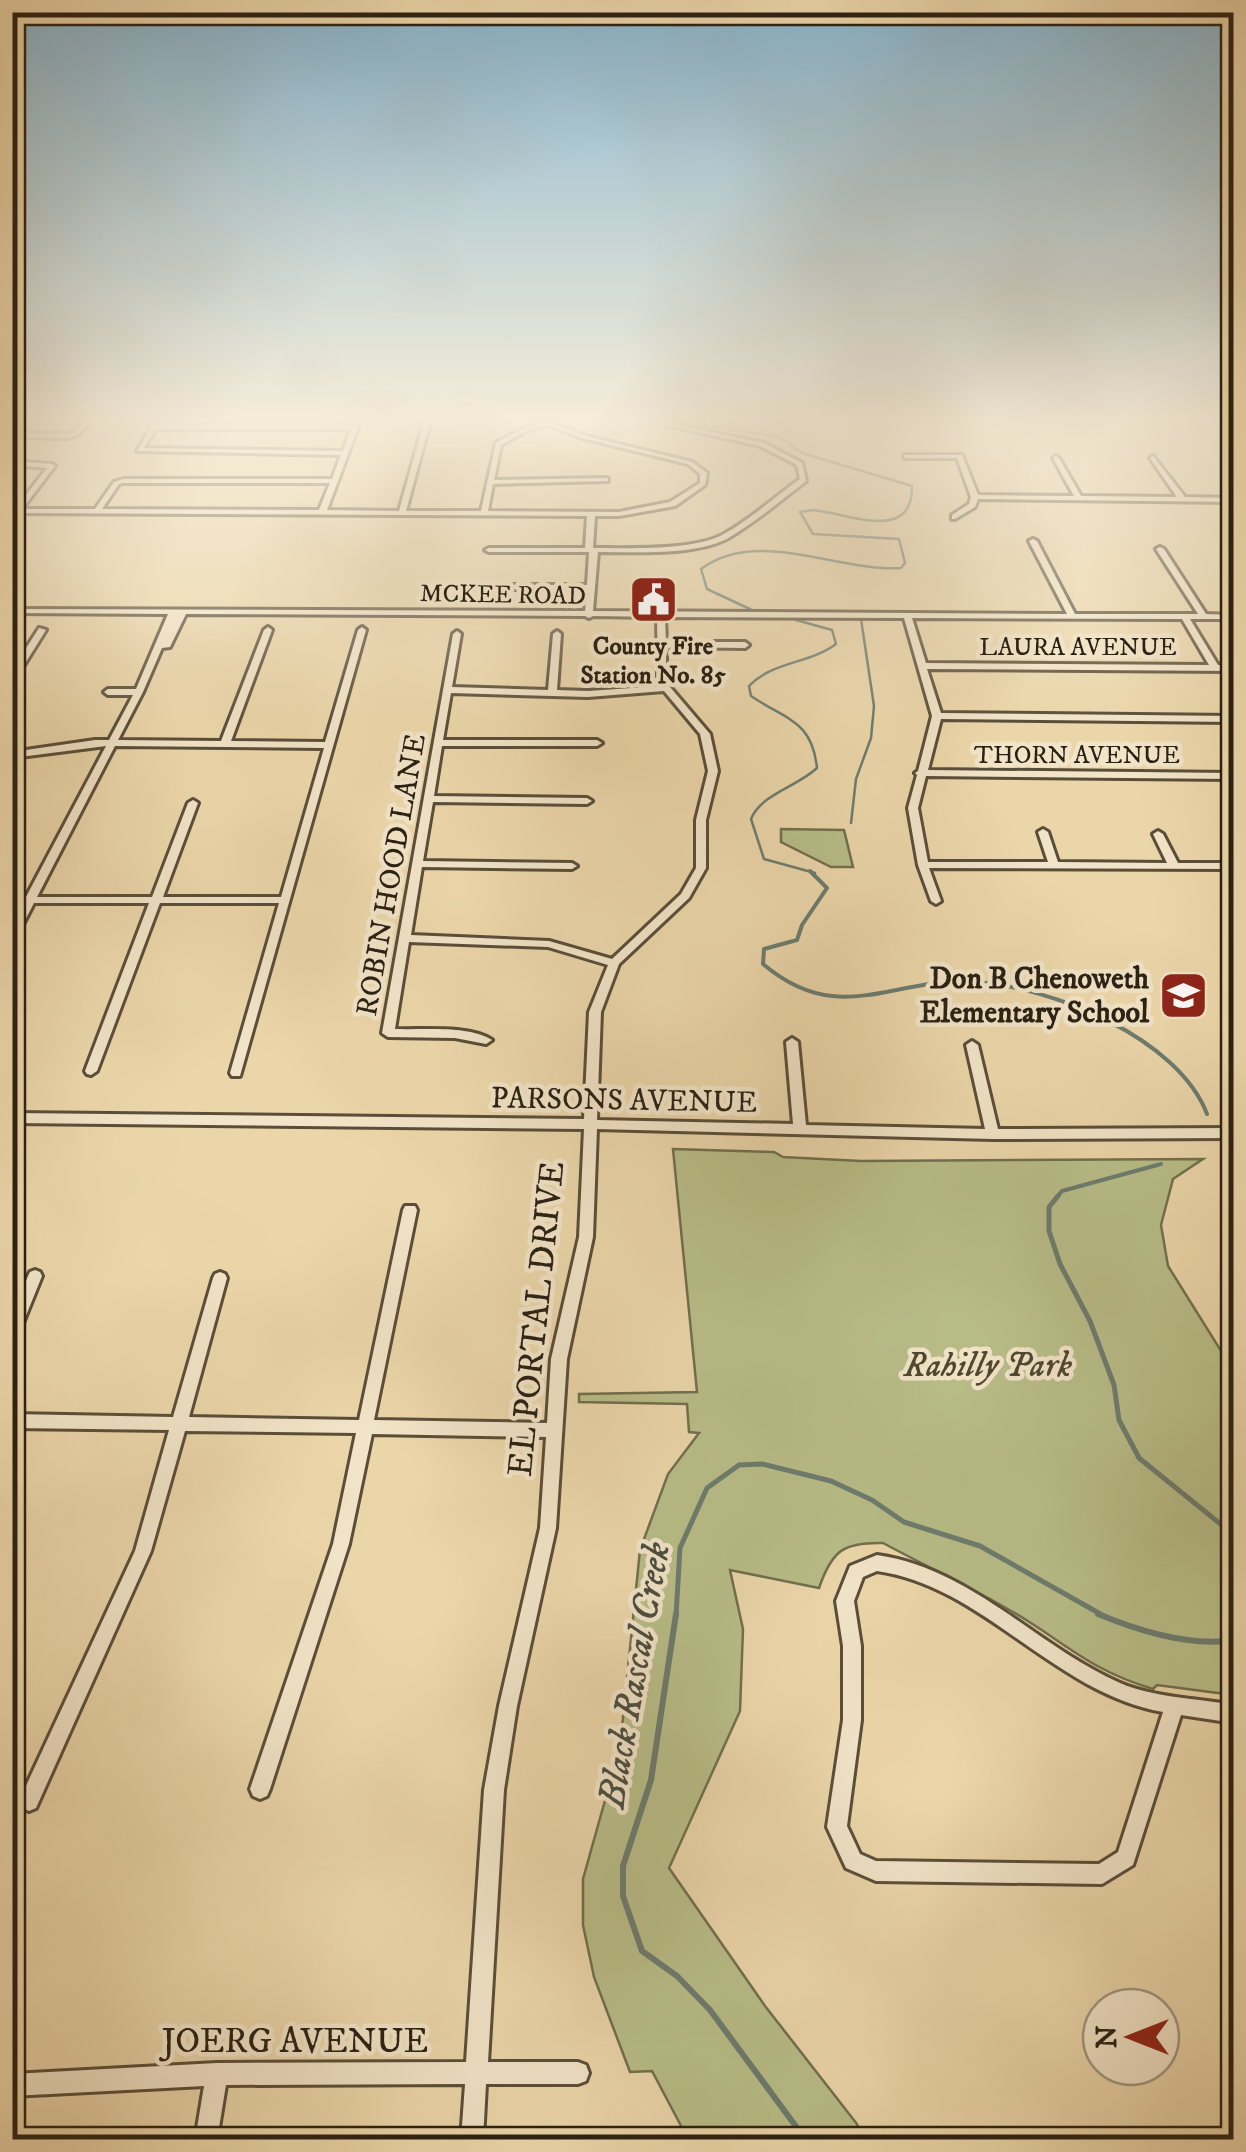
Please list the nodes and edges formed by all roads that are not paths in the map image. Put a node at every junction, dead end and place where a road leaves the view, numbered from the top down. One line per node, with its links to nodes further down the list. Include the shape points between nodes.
1 (591, 522): 4 (street)
2 (746, 522): 4 (street, via 708,543)
3 (1033, 541): 13 (street)
4 (590, 549): 6 (street); 8 (street)
5 (1160, 549): 15 (street)
6 (489, 550)
7 (483, 587): 8 (street)
8 (587, 587): 12 (street)
9 (12, 612): 10 (street, MCKEE ROAD)
10 (178, 612): 12 (street, MCKEE ROAD); 32 (street, via 168,645 161,646)
11 (907, 614): 13 (street, MCKEE ROAD); 16 (street, MCKEE ROAD); 25 (street)
12 (585, 616): 16 (street, MCKEE ROAD)
13 (1072, 616): 14 (street, MCKEE ROAD)
14 (1184, 616): 15 (street, MCKEE ROAD); 26 (street)
15 (1204, 616): 17 (street, MCKEE ROAD)
16 (660, 617): 23 (street)
17 (1234, 617)
18 (42, 630): 28 (street)
19 (268, 630): 38 (street)
20 (362, 630): 39 (street)
21 (456, 634): 30 (street, ROBIN HOOD LANE)
22 (557, 634): 33 (street)
23 (662, 644): 24 (street); 29 (street)
24 (744, 644)
25 (923, 666): 26 (street, LAURA AVENUE); 34 (street)
26 (1214, 668): 27 (street, LAURA AVENUE)
27 (1234, 668)
28 (12, 678)
29 (666, 688): 33 (street); 62 (street, EL PORTAL DRIVE, via 704,734 712,755 701,868 685,896)
30 (448, 690): 33 (street); 37 (street, ROBIN HOOD LANE)
31 (108, 692): 32 (street)
32 (139, 692): 36 (street)
33 (552, 692)
34 (937, 716): 35 (street); 42 (street)
35 (1234, 718)
36 (110, 743): 38 (street); 41 (street); 56 (street)
37 (439, 743): 40 (street); 44 (street, ROBIN HOOD LANE)
38 (224, 744): 39 (street)
39 (328, 744): 57 (street)
40 (597, 744)
41 (12, 755)
42 (920, 774): 43 (street, THORN AVENUE); 51 (street, via 913,822)
43 (1234, 776)
44 (429, 799): 45 (street); 49 (street, ROBIN HOOD LANE)
45 (587, 800)
46 (193, 803): 58 (street)
47 (1043, 832): 50 (street)
48 (1158, 834): 53 (street)
49 (417, 864): 52 (street); 61 (street, ROBIN HOOD LANE)
50 (1054, 864): 51 (street); 53 (street)
51 (923, 865): 59 (street)
52 (572, 866)
53 (1174, 866): 54 (street)
54 (1234, 866)
55 (12, 900): 56 (street)
56 (29, 900): 58 (street); 60 (street)
57 (283, 900): 58 (street); 67 (street)
58 (159, 901): 66 (street)
59 (936, 901)
60 (12, 934)
61 (404, 938): 62 (street, via 549,944); 63 (street, ROBIN HOOD LANE, via 388,1033)
62 (614, 963): 69 (street, EL PORTAL DRIVE, via 594,1012)
63 (486, 1040)
64 (792, 1042): 70 (street)
65 (972, 1046): 72 (street)
66 (91, 1071)
67 (236, 1073)
68 (12, 1118): 69 (street, PARSONS AVENUE)
69 (590, 1124): 70 (street, PARSONS AVENUE); 80 (street, EL PORTAL DRIVE, via 586,1237 565,1322)
70 (800, 1130): 72 (street, PARSONS AVENUE)
71 (1234, 1132): 72 (street, PARSONS AVENUE)
72 (993, 1134)
73 (410, 1210): 79 (street)
74 (35, 1276): 76 (street)
75 (220, 1278): 78 (street)
76 (12, 1333)
77 (12, 1421): 78 (street)
78 (179, 1425): 79 (street); 84 (street, via 144,1550)
79 (363, 1426): 80 (street); 83 (street, via 341,1544)
80 (553, 1430): 87 (street, EL PORTAL DRIVE, via 548,1528 494,1790)
81 (1174, 1707): 81 (street, via 1126,1858 1102,1874 876,1870 852,1861 836,1827 852,1720 844,1601 856,1572 874,1563 894,1564 987,1609 1088,1676); 82 (street)
82 (1234, 1714)
83 (260, 1789)
84 (29, 1802)
85 (578, 2072): 87 (street, JOERG AVENUE)
86 (217, 2074): 87 (street, JOERG AVENUE); 88 (street, JOERG AVENUE); 89 (street)
87 (476, 2074): 90 (street, EL PORTAL DRIVE)
88 (12, 2085)
89 (206, 2140)
90 (472, 2140)

